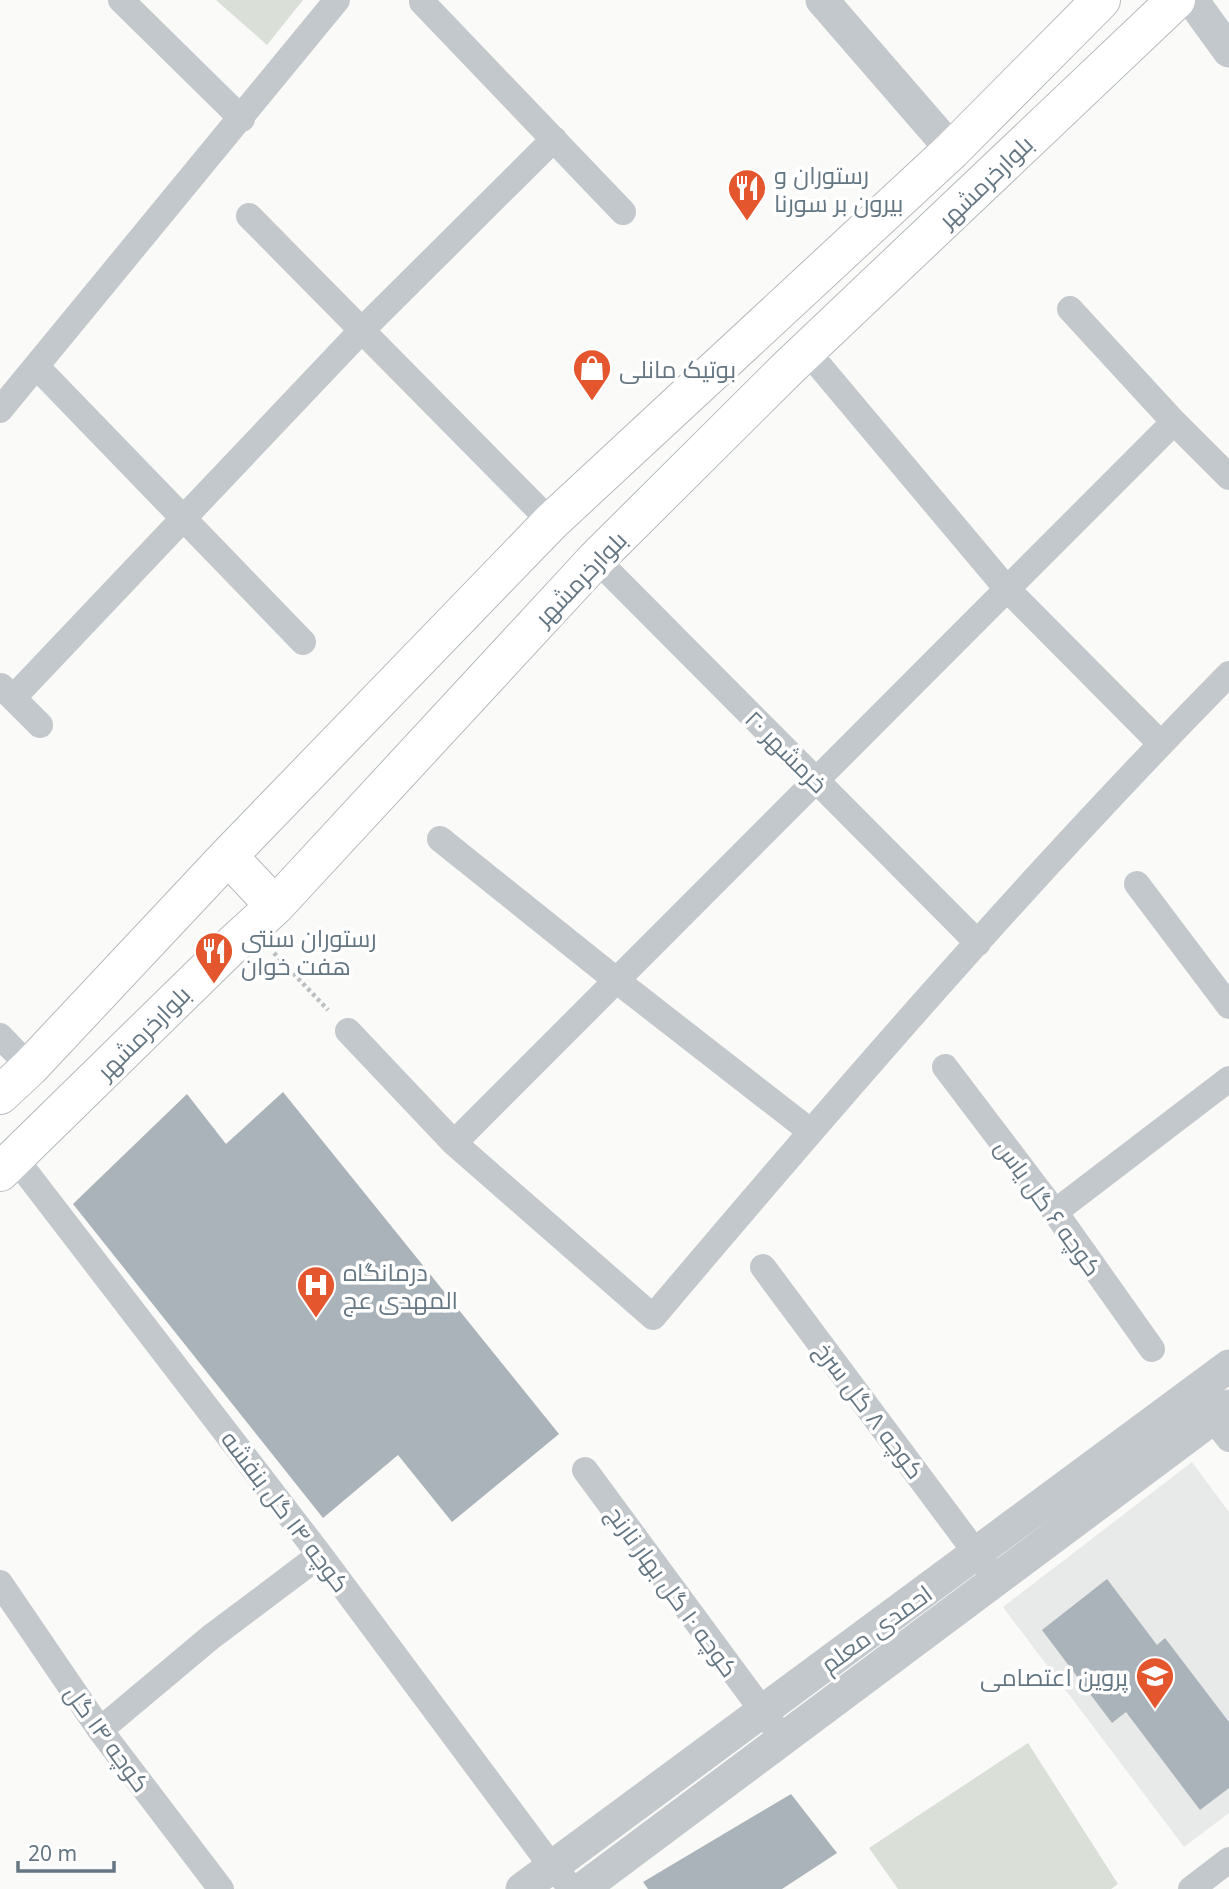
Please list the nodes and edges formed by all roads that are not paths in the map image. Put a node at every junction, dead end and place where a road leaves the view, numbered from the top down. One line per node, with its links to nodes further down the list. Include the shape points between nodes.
1 (121, 0): 9 (street)
2 (337, 0): 9 (street)
3 (822, 0): 11 (street)
4 (1101, 0): 11 (main road, بلوارخرمشهر)
5 (1176, 0): 16 (main road, بلوارخرمشهر)
6 (1192, 0): 8 (street)
7 (422, 2): 10 (street)
8 (1229, 51)
9 (242, 119): 17 (street)
10 (554, 139): 12 (street); 15 (street)
11 (952, 150): 22 (main road, بلوارخرمشهر)
12 (623, 212)
13 (249, 216): 15 (street)
14 (1070, 309): 19 (street)
15 (362, 330): 21 (street); 22 (street)
16 (807, 351): 23 (main road, بلوارخرمشهر); 24 (street)
17 (36, 366): 18 (street); 21 (street)
18 (0, 410)
19 (1174, 422): 20 (street); 24 (street)
20 (1229, 477)
21 (185, 519): 25 (street); 27 (street)
22 (551, 522): 32 (main road, بلوارخرمشهر)
23 (596, 559): 30 (street, خرمشهر ۲۰); 34 (main road, بلوارخرمشهر)
24 (1007, 589): 29 (street); 30 (street)
25 (303, 642)
26 (1229, 674): 29 (street)
27 (7, 691): 28 (street)
28 (40, 725)
29 (1161, 744): 35 (street)
30 (816, 780): 35 (street, خرمشهر ۲۰); 36 (street)
31 (440, 839): 36 (street)
32 (228, 856): 34 (main road); 40 (main road, بلوارخرمشهر)
33 (1137, 884): 37 (street)
34 (263, 918): 46 (main road, بلوارخرمشهر)
35 (978, 943): 44 (street)
36 (616, 980): 44 (street); 45 (street)
37 (1229, 1006)
38 (348, 1031): 45 (street)
39 (0, 1036): 40 (street)
40 (30, 1067): 43 (main road, بلوارخرمشهر)
41 (945, 1067): 47 (street, کوچه ۶ گل یاس)
42 (1229, 1079): 47 (street)
43 (0, 1095)
44 (810, 1131): 45 (street, via 653,1317)
45 (454, 1143)
46 (8, 1165): 54 (street, کوچه ۱۴ گل بنفشه)
47 (1055, 1212): 49 (street, کوچه ۶ گل یاس)
48 (763, 1267): 53 (street, کوچه ۸ گل سرخ)
49 (1152, 1349)
50 (1229, 1366): 51 (street, احمدی معلم)
51 (1216, 1414): 53 (street, احمدی معلم); 55 (street, احمدی معلم)
52 (585, 1470): 57 (street, کوچه ۱۰ گل بهار نارنج)
53 (976, 1553): 55 (street, کوچه ۸ گل سرخ); 57 (street, احمدی معلم)
54 (320, 1555): 58 (street, via 211,1637); 61 (street, کوچه ۱۴ گل بنفشه)
55 (996, 1580): 59 (street, احمدی معلم)
56 (0, 1583): 58 (street, کوچه ۱۴ گل)
57 (762, 1712): 59 (street, کوچه ۱۰ گل بهار نارنج); 61 (street, احمدی معلم)
58 (100, 1730): 62 (street, کوچه ۱۴ گل)
59 (784, 1738): 64 (street, احمدی معلم)
60 (1227, 1866): 65 (street)
61 (563, 1878): 63 (street, احمدی معلم)
62 (221, 1889)
63 (522, 1889)
64 (582, 1889)
65 (1191, 1889)

